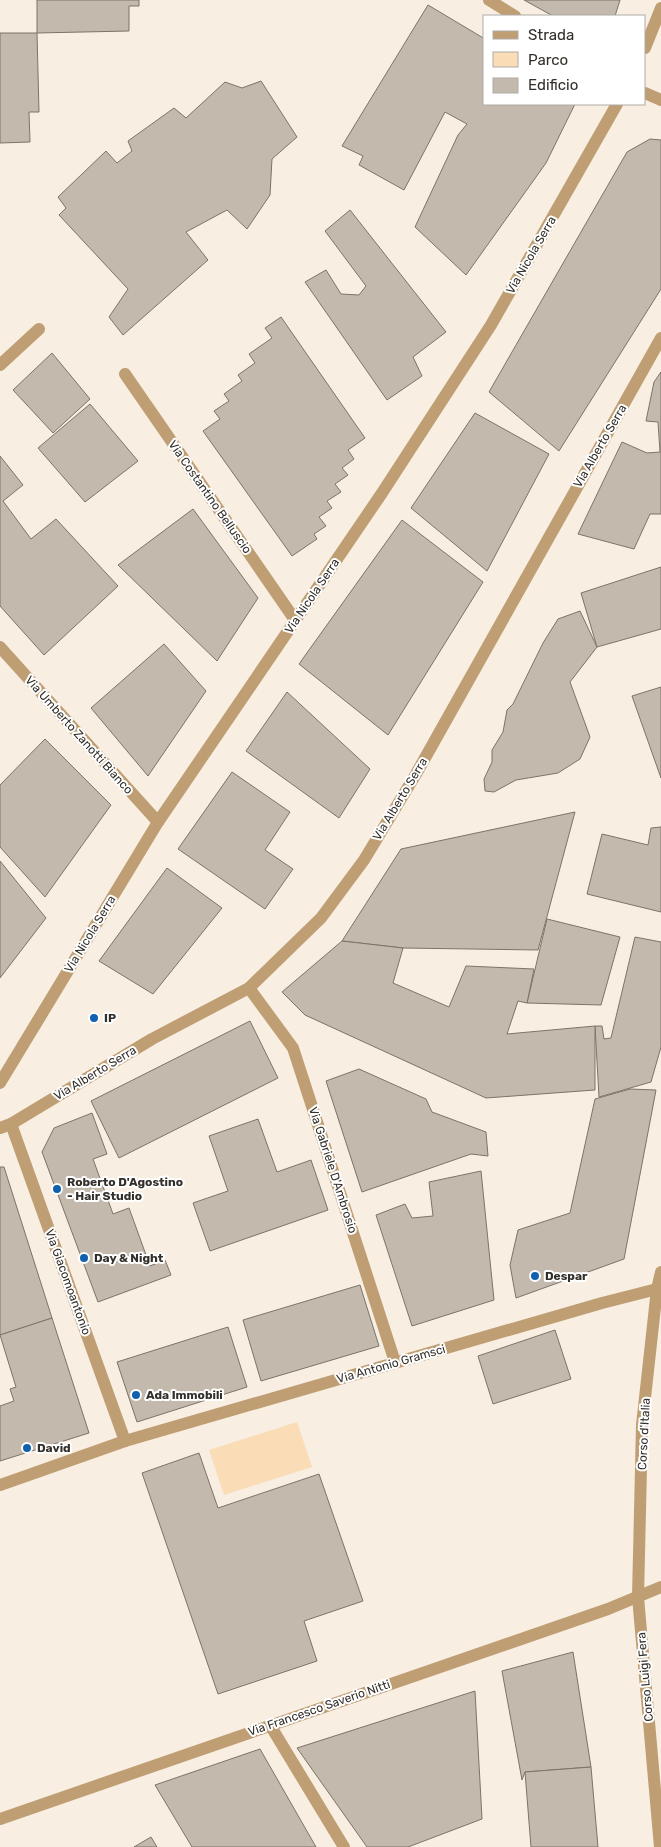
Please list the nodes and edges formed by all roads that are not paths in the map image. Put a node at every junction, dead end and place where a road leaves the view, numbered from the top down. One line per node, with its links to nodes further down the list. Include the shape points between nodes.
1 (489, 0): 3 (street)
2 (661, 8): 4 (street)
3 (513, 15)
4 (646, 46)
5 (646, 93): 6 (street)
6 (661, 100)
7 (616, 105): 12 (street, Via Nicola Serra, via 491,326)
8 (40, 329): 10 (street)
9 (661, 338): 15 (street, Via Alberto Serra, via 416,774 364,860 321,918)
10 (0, 365)
11 (125, 374): 12 (street, Via Costantino Belluscio)
12 (295, 620): 14 (street, Via Nicola Serra)
13 (0, 647): 14 (street, Via Umberto Zanotti Bianco)
14 (158, 822): 17 (street, Via Nicola Serra)
15 (249, 988): 19 (street, Via Alberto Serra, via 152,1039); 22 (street, Via Gabriele D'Ambrosio, via 293,1048)
16 (0, 1060): 17 (street)
17 (9, 1070): 18 (street, Via Nicola Serra)
18 (0, 1083)
19 (5, 1126): 23 (street, Via Giacomoantonio)
20 (661, 1272): 21 (street, Corso d'Italia)
21 (657, 1289): 22 (street, Via Antonio Gramsci); 26 (street, Corso d'Italia, via 642,1425)
22 (395, 1362): 23 (street, Via Antonio Gramsci)
23 (125, 1441): 24 (street, Via Antonio Gramsci)
24 (0, 1484)
25 (661, 1587): 26 (street, Via Francesco Saverio Nitti)
26 (638, 1597): 27 (street, Via Francesco Saverio Nitti); 30 (street, Corso Luigi Fera)
27 (270, 1725): 28 (street, Via Francesco Saverio Nitti); 29 (street)
28 (0, 1819)
29 (344, 1847)
30 (660, 1847)

